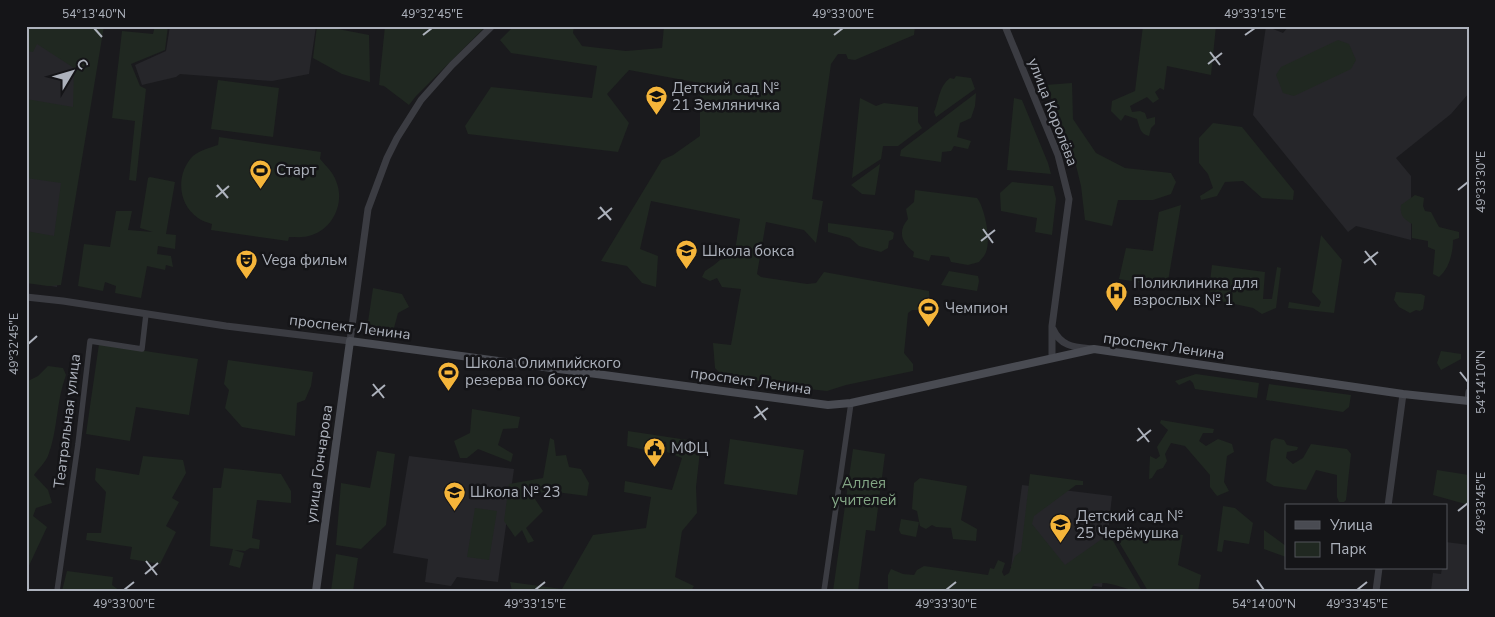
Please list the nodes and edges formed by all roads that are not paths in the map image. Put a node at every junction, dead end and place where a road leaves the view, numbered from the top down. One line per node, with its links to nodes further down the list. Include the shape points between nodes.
1 (492, 26): 6 (street, via 421,100 387,158 368,209)
2 (1005, 26): 5 (street, улица Королёва, via 1058,155 1069,199)
3 (26, 298): 4 (street, проспект Ленина)
4 (146, 314): 6 (street, проспект Ленина); 15 (street, Театральная улица, via 142,348 90,341)
5 (1052, 326): 7 (street, via 1064,344); 8 (street, улица Королёва)
6 (350, 341): 12 (main road, проспект Ленина, via 828,405); 16 (main road, улица Гончарова)
7 (1094, 349): 8 (main road, проспект Ленина); 10 (main road, проспект Ленина)
8 (1052, 358): 12 (main road, проспект Ленина)
9 (1469, 392): 11 (street)
10 (1403, 394): 11 (main road, проспект Ленина); 13 (street)
11 (1468, 401)
12 (851, 403): 17 (street)
13 (1388, 504)
14 (1379, 570): 18 (street)
15 (57, 591)
16 (316, 591)
17 (824, 591)
18 (1376, 591)

